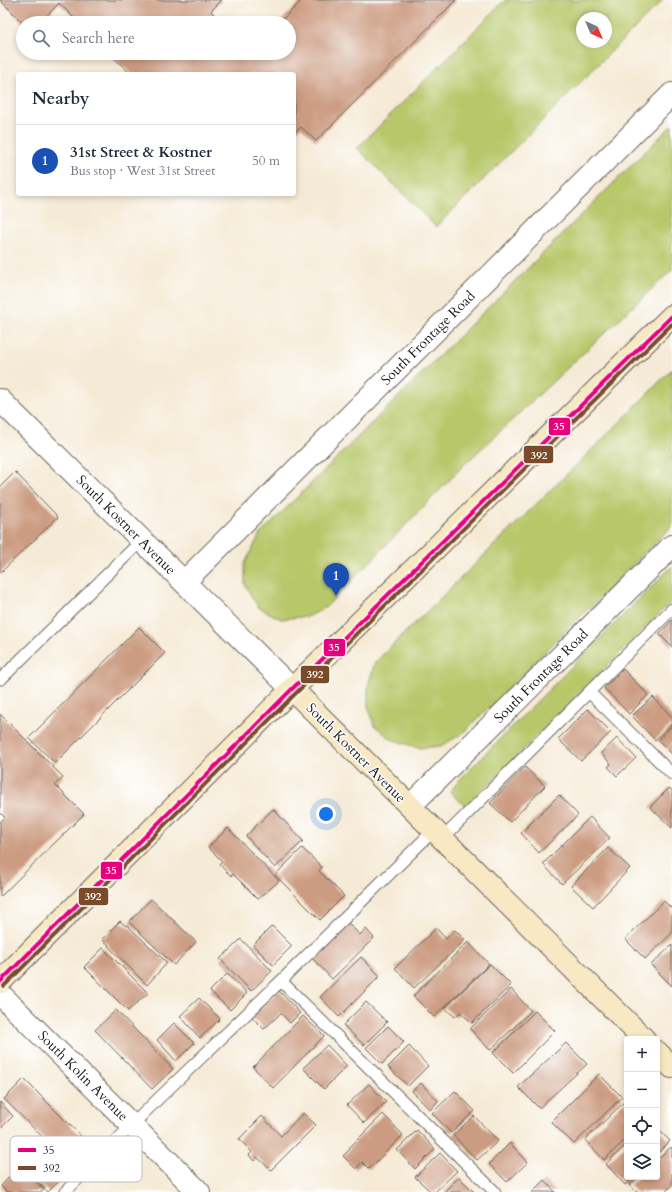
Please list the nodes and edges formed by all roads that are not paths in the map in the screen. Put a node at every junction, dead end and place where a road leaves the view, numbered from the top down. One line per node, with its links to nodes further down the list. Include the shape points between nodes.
1 (672, 94): 6 (street, South Frontage Road)
2 (672, 316): 9 (main road)
3 (0, 400): 4 (street, South Kostner Avenue)
4 (142, 540): 6 (street, South Kostner Avenue); 8 (lane)
5 (672, 546): 12 (street, South Frontage Road)
6 (184, 582): 9 (street, South Kostner Avenue)
7 (672, 609): 10 (lane)
8 (1, 679)
9 (292, 689): 12 (main road, South Kostner Avenue); 15 (main road)
10 (589, 692): 11 (lane); 13 (lane)
11 (672, 774)
12 (410, 806): 13 (main road, South Kostner Avenue)
13 (438, 835): 14 (lane); 17 (main road, South Kostner Avenue)
14 (281, 981): 20 (lane); 25 (lane)
15 (0, 982)
16 (0, 994): 20 (street, South Kolin Avenue)
17 (641, 1036)
18 (660, 1055): 19 (main road)
19 (672, 1067)
20 (132, 1125): 21 (lane); 24 (street, South Kolin Avenue)
21 (121, 1136)
22 (75, 1182): 23 (lane)
23 (65, 1192)
24 (199, 1192)
25 (494, 1192)

